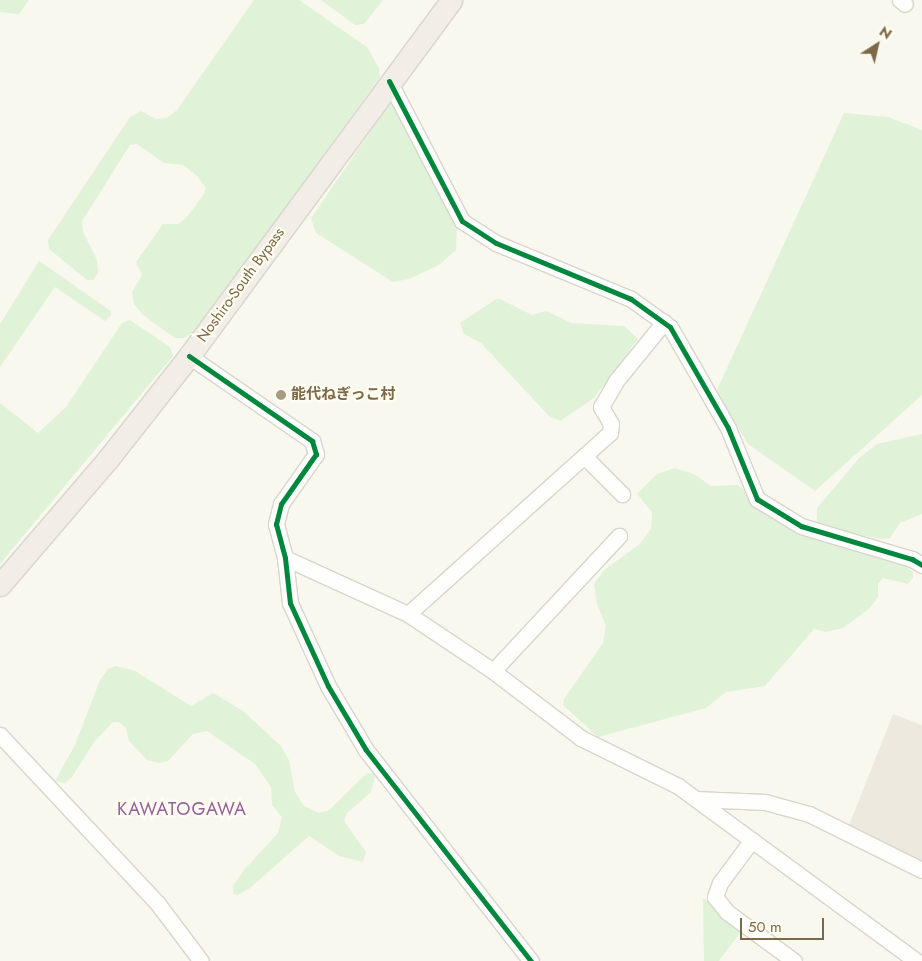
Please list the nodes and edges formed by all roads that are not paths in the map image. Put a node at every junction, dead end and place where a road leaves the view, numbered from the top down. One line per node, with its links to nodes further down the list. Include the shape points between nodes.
1 (451, 0): 2 (highway, Noshiro-South Bypass)
2 (390, 81): 3 (street, via 462,221 496,243 631,299); 4 (highway, Noshiro-South Bypass)
3 (664, 322): 5 (street, via 600,407 611,424 610,433); 9 (street, via 728,428 757,499 800,526 912,559)
4 (189, 356): 8 (street, via 312,441 316,454 281,504 276,524); 10 (highway, Noshiro-South Bypass)
5 (584, 456): 6 (street); 11 (street)
6 (622, 494)
7 (619, 536): 12 (street)
8 (285, 558): 11 (street); 18 (street, via 290,603 328,686 366,750)
9 (922, 565)
10 (0, 585)
11 (408, 614): 12 (street)
12 (493, 670): 14 (street, via 581,738 651,770)
13 (0, 735): 17 (street, via 158,904)
14 (695, 799): 15 (street); 16 (street, via 765,802 809,814)
15 (752, 840): 19 (street, via 720,883 715,897 727,912); 20 (street)
16 (922, 870)
17 (201, 961)
18 (531, 961)
19 (794, 961)
20 (916, 961)

